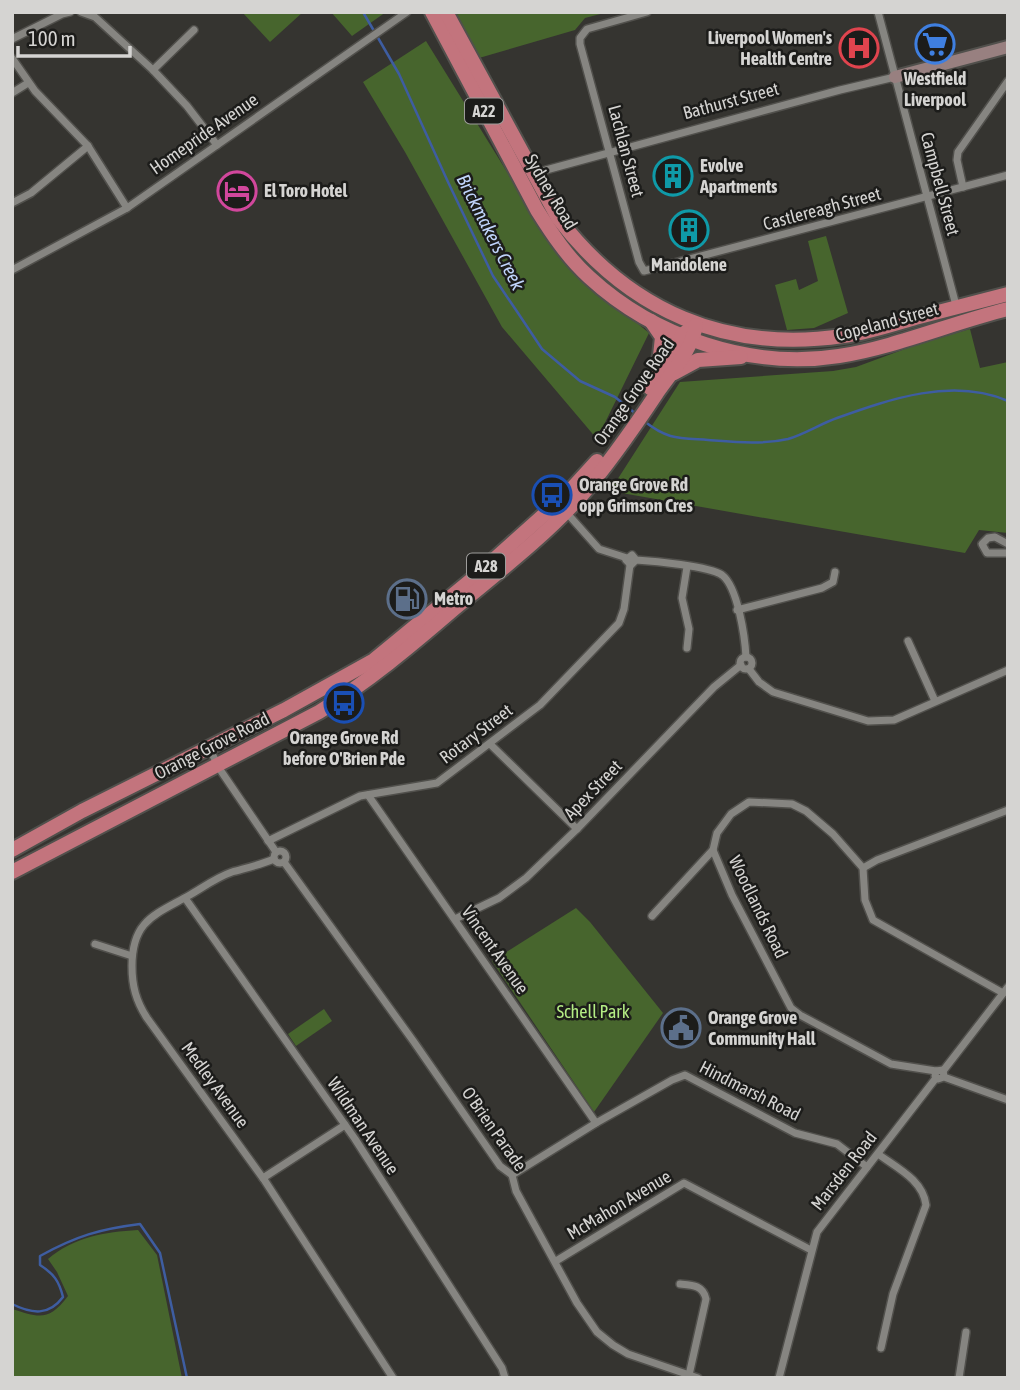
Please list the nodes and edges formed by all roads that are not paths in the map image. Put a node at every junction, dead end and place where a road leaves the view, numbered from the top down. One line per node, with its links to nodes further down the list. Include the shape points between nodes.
1 (70, 12): 9 (street)
2 (81, 12): 12 (street, via 95,18)
3 (407, 12): 17 (street, Homepride Avenue)
4 (432, 12): 31 (highway, Sydney Road / A22, via 551,234 589,277)
5 (446, 12): 33 (highway, Sydney Road / A22, via 548,203 569,232 605,270)
6 (647, 12): 19 (street, Lachlan Street, via 587,29 580,38)
7 (878, 12): 13 (street, Campbell Street)
8 (194, 30): 12 (street)
9 (12, 39)
10 (1006, 50): 13 (street, Bathurst Street)
11 (12, 58): 15 (street)
12 (153, 70): 17 (street)
13 (895, 77): 19 (street, Bathurst Street); 23 (street, Campbell Street)
14 (1008, 80): 22 (street, via 958,152)
15 (28, 83): 16 (street); 18 (street)
16 (12, 93)
17 (217, 145): 25 (street, Homepride Avenue)
18 (88, 146): 24 (street); 25 (street)
19 (610, 152): 20 (street, Bathurst Street); 27 (street, Lachlan Street)
20 (546, 170)
21 (1008, 175): 22 (street, Castlereagh Street)
22 (963, 187): 23 (street, Castlereagh Street)
23 (927, 197): 27 (street, Castlereagh Street); 29 (street, Campbell Street)
24 (12, 203)
25 (127, 208): 26 (street, Homepride Avenue)
26 (12, 270)
27 (644, 271)
28 (1008, 294): 29 (highway, Copeland Street)
29 (957, 307): 32 (street, Campbell Street); 33 (highway, Copeland Street, via 860,333 813,340)
30 (1008, 309): 32 (highway, Copeland Street / A28)
31 (651, 320): 33 (highway, Sydney Road / A22); 36 (highway, via 663,343)
32 (954, 324): 34 (highway, Copeland Street / A28, via 838,356)
33 (691, 333): 34 (highway, Copeland Street / A22); 35 (highway, Orange Grove Road); 36 (highway, Orange Grove Road / A28)
34 (750, 355): 35 (highway, A28, via 698,360)
35 (668, 378): 37 (highway, Orange Grove Road / A28)
36 (648, 390): 37 (highway, Orange Grove Road / A28)
37 (642, 408): 38 (highway, Orange Grove Road / A28)
38 (631, 424): 39 (highway, Orange Grove Road / A28, via 599,474); 54 (highway, Orange Grove Road / A28, via 566,495 394,645 316,694)
39 (565, 512): 42 (street, via 599,549); 55 (highway, Orange Grove Road / A28, via 361,685)
40 (1008, 544): 41 (street, via 995,537 982,544 987,553)
41 (1008, 553)
42 (631, 561): 43 (street); 53 (street, Rotary Street, via 619,623 540,705)
43 (687, 567): 45 (street, via 723,576); 47 (street, via 682,598 689,629)
44 (835, 572): 45 (street, via 833,582 822,588)
45 (737, 610): 48 (street)
46 (908, 641): 52 (street)
47 (687, 648)
48 (746, 657): 49 (street); 50 (street, via 752,662)
49 (741, 665): 50 (street); 58 (street, Apex Street, via 714,687)
50 (749, 669): 52 (street, via 773,692 868,721 894,720)
51 (1008, 670): 52 (street)
52 (934, 701)
53 (490, 744): 56 (street, Rotary Street, via 437,783); 58 (street)
54 (209, 748): 55 (street); 60 (highway, Orange Grove Road / A28)
55 (217, 765): 59 (street); 64 (highway, Orange Grove Road / A28)
56 (368, 795): 59 (street, Rotary Street); 67 (street, Vincent Avenue)
57 (1008, 810): 63 (street)
58 (577, 829): 67 (street, Apex Street, via 499,898)
59 (268, 841): 62 (street)
60 (12, 850)
61 (713, 850): 63 (street, Woodlands Road, via 717,833 731,814 750,802 792,803 833,834); 66 (street); 71 (street, Woodlands Road, via 795,1012 891,1064)
62 (275, 855): 65 (street, Medley Avenue, via 229,873); 77 (street, O'Brien Parade, via 284,852 284,862 500,1166)
63 (863, 868): 70 (street, via 865,900 873,920)
64 (12, 872)
65 (185, 898): 69 (street, Medley Avenue, via 142,925); 74 (street, Wildman Avenue)
66 (652, 916)
67 (455, 919): 73 (street, Vincent Avenue)
68 (95, 944): 69 (street)
69 (132, 956): 78 (street, Medley Avenue, via 139,1006)
70 (1005, 990): 71 (street, Marsden Road)
71 (940, 1074): 72 (street, Woodlands Road); 75 (street, Marsden Road)
72 (1008, 1100)
73 (596, 1123): 76 (street, Hindmarsh Road, via 685,1075 795,1133 837,1144); 77 (street, Hindmarsh Road)
74 (345, 1125): 78 (street); 86 (street, Wildman Avenue)
75 (878, 1154): 76 (street, Marsden Road); 83 (street, via 917,1182 926,1205 892,1294)
76 (867, 1167): 79 (street, Marsden Road, via 820,1226)
77 (512, 1175): 80 (street, O'Brien Parade, via 516,1191)
78 (263, 1178): 85 (street, Medley Avenue)
79 (811, 1250): 80 (street, McMahon Avenue, via 684,1183); 88 (street, Marsden Road)
80 (556, 1261): 84 (street, O'Brien Parade, via 587,1318 605,1339 636,1358)
81 (680, 1284): 84 (street, via 696,1286 706,1299)
82 (967, 1332): 89 (street)
83 (881, 1348)
84 (689, 1375): 87 (street, O'Brien Parade)
85 (393, 1378)
86 (506, 1378)
87 (698, 1378)
88 (779, 1378)
89 (959, 1378)

